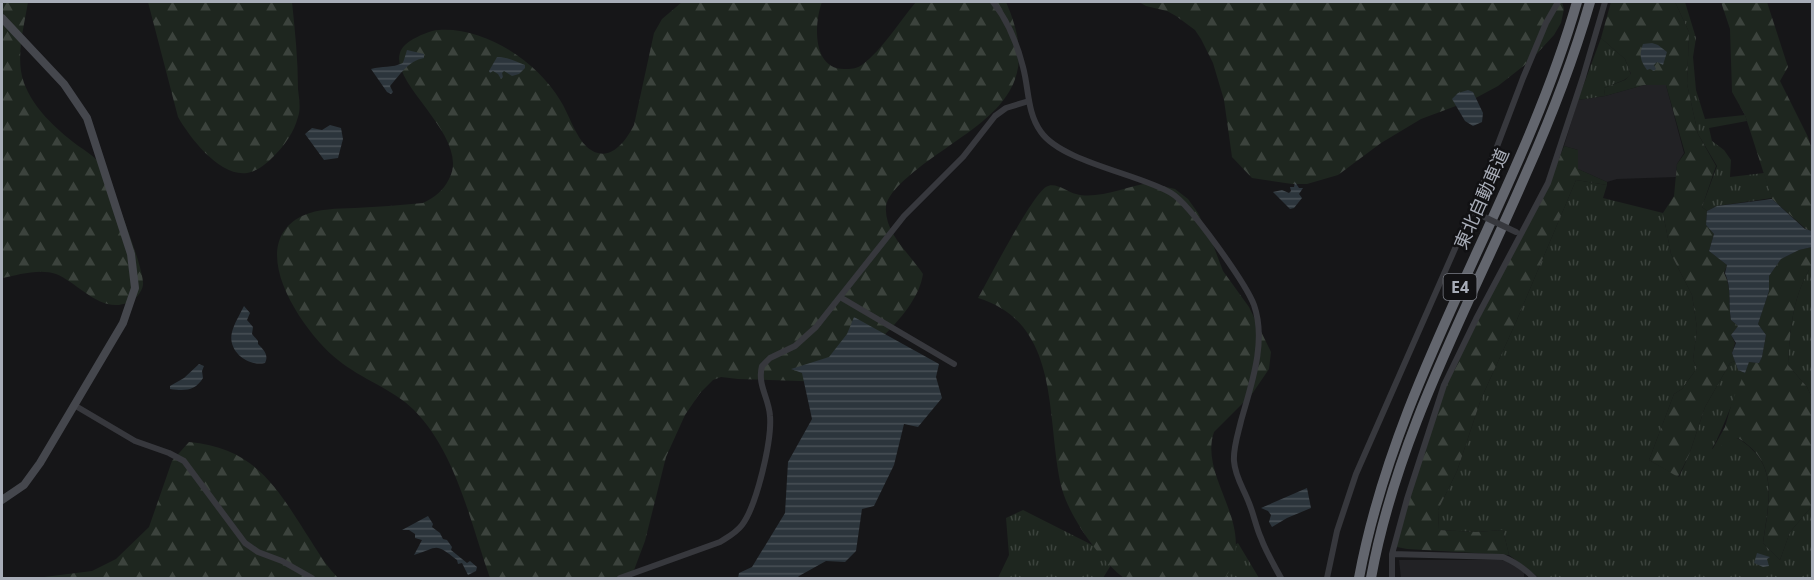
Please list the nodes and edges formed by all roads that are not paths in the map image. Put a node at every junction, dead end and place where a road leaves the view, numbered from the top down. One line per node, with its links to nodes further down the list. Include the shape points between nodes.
1 (993, 2): 7 (street, via 1014,37)
2 (1558, 2): 8 (street, via 1523,78)
3 (1577, 2): 19 (highway, 東北自動車道 / E4, via 1514,172 1420,377 1381,489)
4 (1590, 2): 20 (highway, 東北自動車道 / E4, via 1525,177 1427,393 1393,492)
5 (1605, 2): 9 (street, via 1548,183)
6 (2, 18): 12 (street, via 64,84 87,118 130,254 135,288 123,323)
7 (1029, 101): 10 (street, via 1005,108 995,116 963,157 904,216); 17 (street, via 1042,133 1055,146 1172,193 1186,206 1246,289 1255,308 1257,359 1234,460 1238,481)
8 (1473, 213): 9 (street, bridge); 18 (street, via 1356,474 1337,531)
9 (1517, 234): 14 (street, via 1444,385)
10 (840, 297): 11 (street); 16 (street, via 803,340 762,366 761,384 770,430 757,489 741,526 720,542)
11 (954, 364)
12 (74, 405): 13 (street, via 35,470); 15 (street, via 135,441 184,461 245,543)
13 (2, 500)
14 (1392, 554): 21 (street); 22 (street, via 1503,557)
15 (312, 579)
16 (620, 579)
17 (1281, 579)
18 (1327, 579)
19 (1359, 579)
20 (1371, 579)
21 (1392, 579)
22 (1534, 579)

